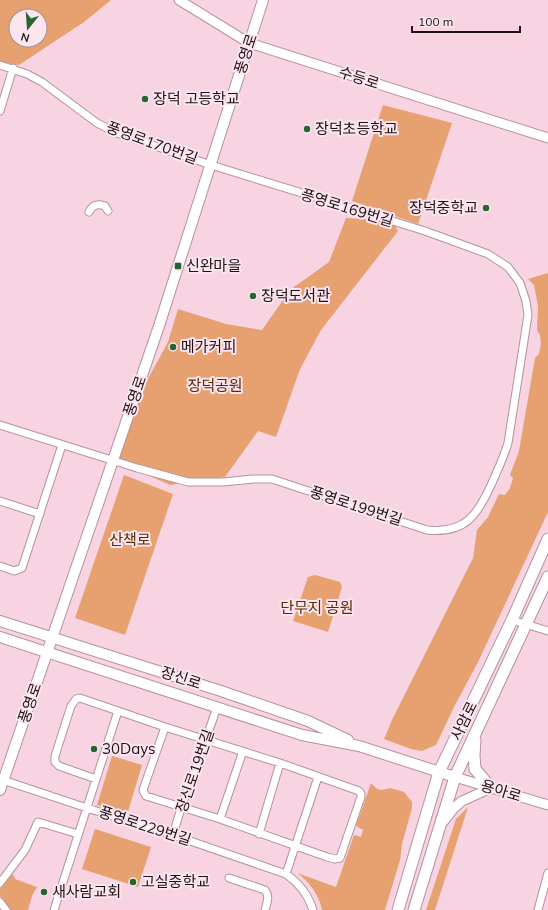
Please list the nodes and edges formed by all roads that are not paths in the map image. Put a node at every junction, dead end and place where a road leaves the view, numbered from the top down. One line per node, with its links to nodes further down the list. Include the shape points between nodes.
1 (179, 0): 3 (street, 수등로)
2 (263, 0): 3 (main road, 풍영로)
3 (249, 43): 7 (street, 수등로); 8 (main road, 풍영로)
4 (0, 65): 5 (street, 풍영로170번길)
5 (13, 68): 6 (street); 8 (street, 풍영로170번길, via 42,82 97,123 117,133)
6 (0, 111)
7 (548, 138)
8 (211, 165): 11 (street, 풍영로169번길, via 425,231 488,254 508,267 520,283 527,309); 14 (main road, 풍영로)
9 (108, 211): 10 (street, via 105,206 96,204)
10 (89, 212)
11 (515, 400): 14 (street, 풍영로199번길, via 503,459 480,508 470,520 441,531 426,530 272,479 188,482)
12 (0, 425): 13 (street, 풍영로199번길)
13 (62, 445): 14 (street, 풍영로199번길); 16 (street)
14 (114, 460): 25 (main road, 풍영로)
15 (0, 501): 16 (street)
16 (40, 514): 18 (street, via 22,568 14,570)
17 (548, 539): 20 (main road, 사암로)
18 (0, 566)
19 (548, 577): 22 (main road, 사암로)
20 (512, 620): 22 (street); 35 (main road, 사암로)
21 (0, 621): 25 (main road, 장신로)
22 (526, 625): 23 (street); 30 (main road, 사암로)
23 (548, 631)
24 (0, 637): 26 (main road, 장신로)
25 (53, 638): 26 (main road, 풍영로); 32 (main road, 장신로, via 308,721)
26 (48, 653): 27 (main road, 장신로); 39 (main road, 풍영로)
27 (217, 707): 31 (street, 장신로19번길); 32 (main road, 장신로, via 302,735)
28 (118, 711): 29 (street); 38 (street); 38 (street, via 80,698 70,706 54,762)
29 (165, 727): 31 (street); 43 (street, via 142,790 146,796)
30 (475, 734): 37 (main road, 사암로); 40 (main road, via 475,770)
31 (206, 740): 33 (street); 43 (street, 장신로19번길)
32 (359, 746): 35 (main road, 장신로)
33 (243, 751): 34 (street); 44 (street)
34 (280, 763): 36 (street); 47 (street)
35 (439, 772): 37 (main road, 장신로); 59 (main road, 사암로)
36 (318, 777): 49 (street); 49 (street, via 359,791 361,794 356,811 340,858 335,859)
37 (455, 777): 40 (street, 용아로); 45 (main road, 사암로)
38 (96, 779): 42 (street)
39 (1, 783): 42 (street, 풍영로229번길)
40 (491, 788): 41 (street, 용아로); 45 (street, via 462,801)
41 (548, 806)
42 (87, 808): 46 (street); 48 (street, 풍영로229번길)
43 (181, 808): 44 (street); 48 (street, 장신로19번길)
44 (220, 819): 47 (street)
45 (439, 829): 60 (main road, 사암로)
46 (78, 834): 53 (street, via 38,822 25,850); 56 (street)
47 (259, 834): 49 (street)
48 (173, 835): 51 (street, 풍영로229번길)
49 (296, 846): 51 (street)
50 (548, 872): 61 (street)
51 (286, 874): 58 (street, via 300,886)
52 (229, 878): 57 (street, via 265,890 268,899)
53 (0, 883)
54 (0, 902): 55 (street)
55 (6, 910)
56 (54, 910)
57 (265, 910)
58 (313, 910)
59 (398, 910)
60 (414, 910)
61 (538, 910)

